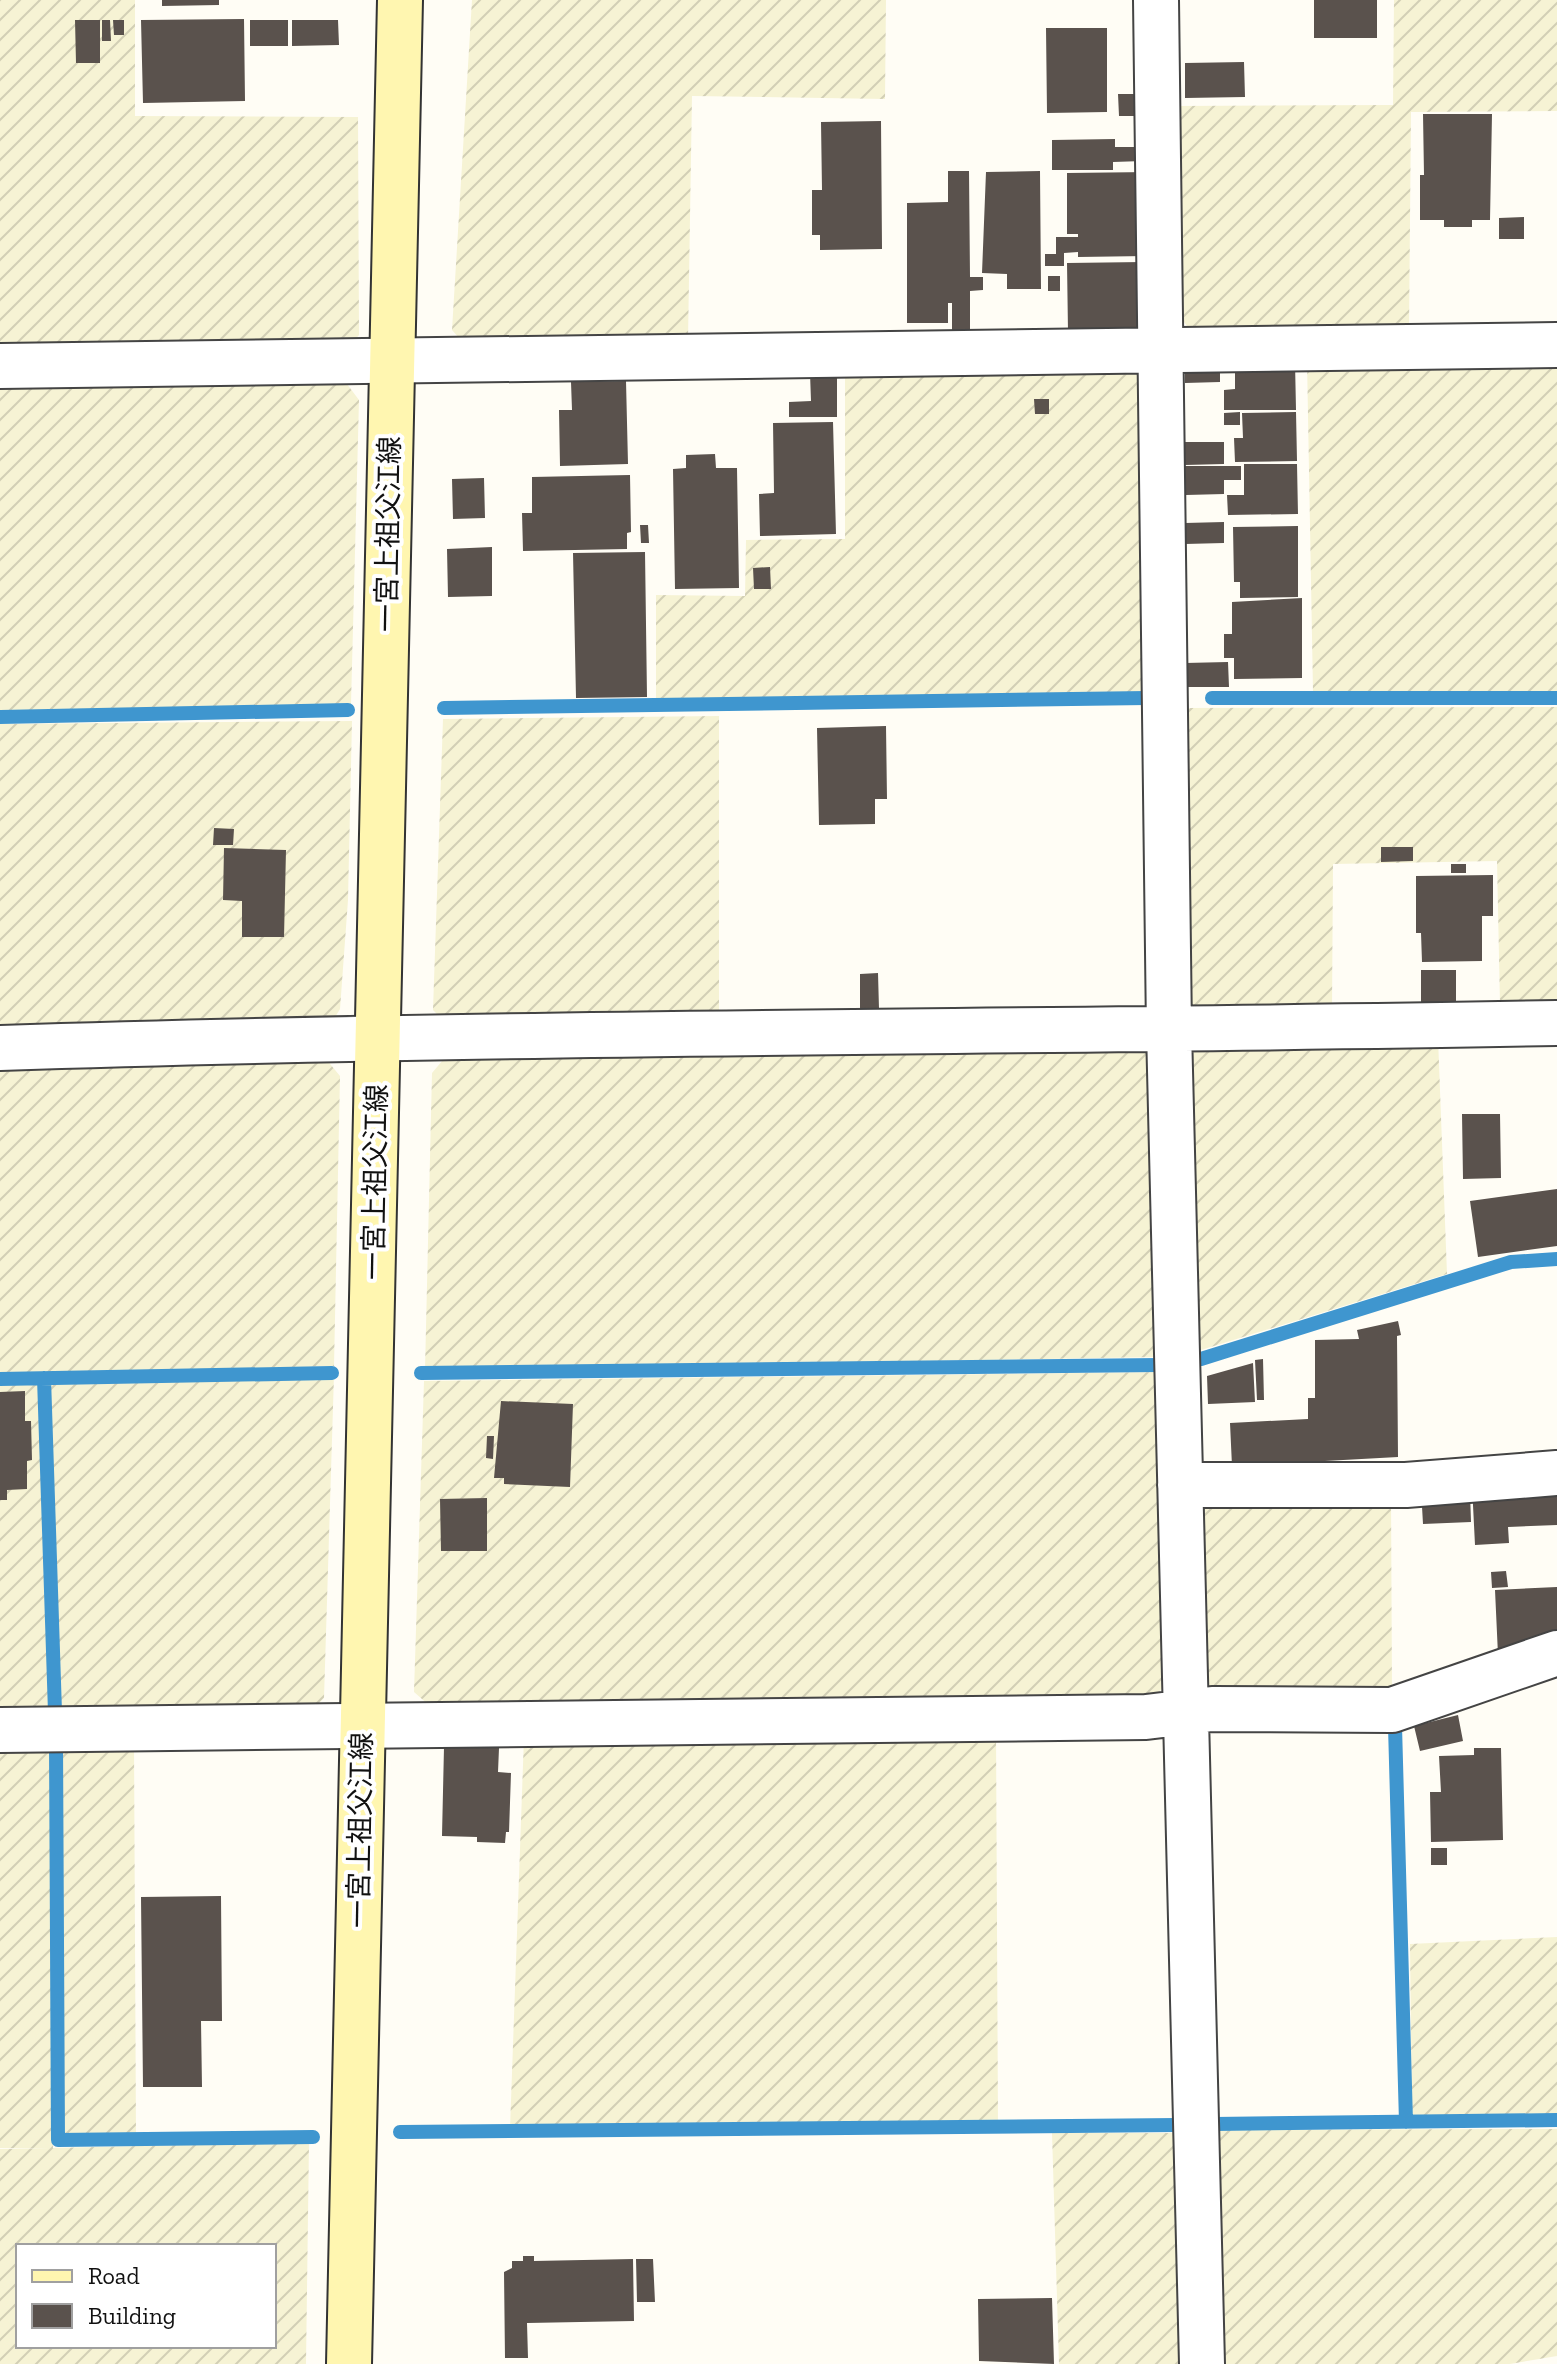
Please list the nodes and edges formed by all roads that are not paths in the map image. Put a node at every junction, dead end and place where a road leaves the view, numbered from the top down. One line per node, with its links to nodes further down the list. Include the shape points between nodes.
1 (400, 0): 5 (main road, 一宮上祖父江線)
2 (1156, 0): 4 (street)
3 (1557, 345): 4 (street)
4 (1163, 349): 5 (street); 8 (street)
5 (392, 363): 6 (street); 9 (main road, 一宮上祖父江線)
6 (0, 366)
7 (1557, 1023): 8 (street)
8 (1169, 1030): 9 (street); 12 (street)
9 (378, 1036): 10 (street); 15 (main road, 一宮上祖父江線)
10 (0, 1048)
11 (1557, 1473): 12 (street, via 1406,1485)
12 (1180, 1485): 14 (street)
13 (1557, 1653): 14 (street, via 1392,1710)
14 (1188, 1711): 15 (street, via 1146,1717); 18 (street)
15 (363, 1725): 16 (street); 17 (main road, 一宮上祖父江線)
16 (0, 1730)
17 (349, 2364)
18 (1202, 2364)

